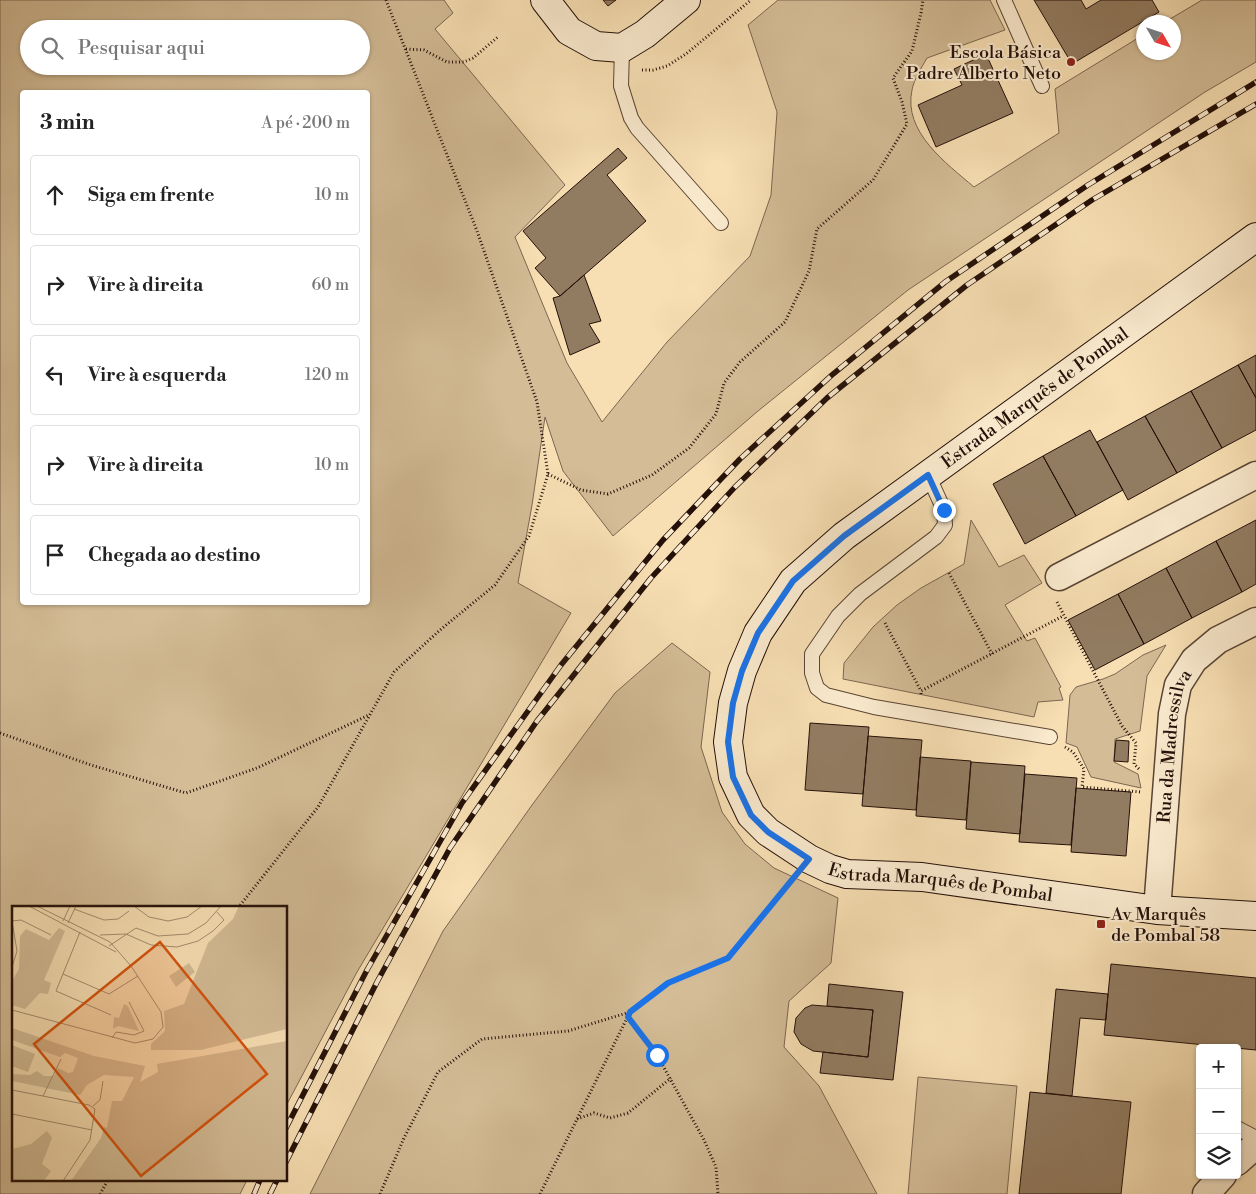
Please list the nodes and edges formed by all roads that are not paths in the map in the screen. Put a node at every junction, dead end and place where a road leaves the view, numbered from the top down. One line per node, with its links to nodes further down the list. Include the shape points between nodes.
1 (545, 0): 4 (street, via 569,31 596,46)
2 (686, 0): 4 (street, via 646,34)
3 (1004, 0): 5 (lane)
4 (622, 48): 6 (lane, via 621,86 631,118)
5 (1042, 86)
6 (721, 223)
7 (1256, 237): 8 (street, Estrada Marquês de Pombal)
8 (928, 475): 12 (lane, via 944,510 946,524 936,537 860,594 838,616 812,654 812,673 818,688 826,695 874,707); 13 (street, Estrada Marquês de Pombal, via 844,536 793,581 758,633 733,703 728,742 733,777 751,815 768,832 809,859 848,874 922,877)
9 (1256, 475): 10 (street)
10 (1059, 577)
11 (1256, 621): 13 (street, Rua da Madressilva, via 1218,640 1194,660 1178,685 1160,794)
12 (1050, 737)
13 (1157, 910): 14 (street, Estrada Marquês de Pombal)
14 (1256, 916)
15 (1241, 1130): 16 (lane)
16 (1256, 1138)
17 (1256, 1145): 18 (street)
18 (1241, 1158)
19 (1219, 1179): 20 (street)
20 (1206, 1194)

